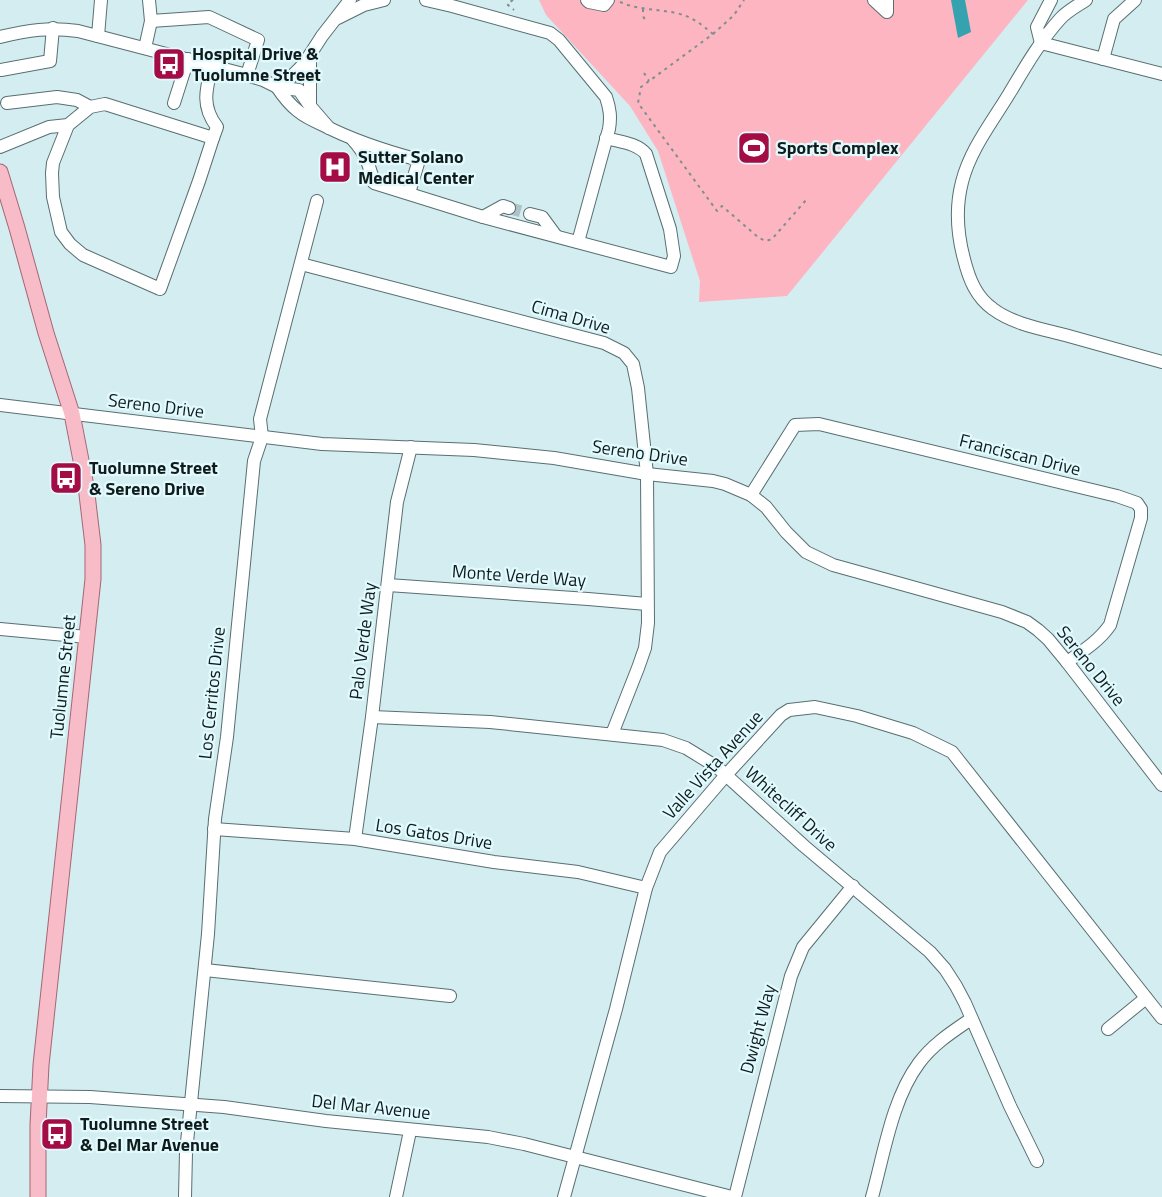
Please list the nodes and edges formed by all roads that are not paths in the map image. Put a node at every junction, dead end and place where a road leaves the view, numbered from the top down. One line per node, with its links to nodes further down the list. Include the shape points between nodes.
1 (101, 0): 16 (street)
2 (149, 0): 14 (street)
3 (350, 0): 13 (street)
4 (384, 0): 13 (street)
5 (426, 0): 35 (street, via 550,33 606,97 611,119)
6 (587, 0): 7 (street, via 604,5)
7 (608, 0)
8 (874, 0): 9 (street, via 887,12)
9 (887, 0)
10 (1051, 0): 18 (street, via 1036,27)
11 (1086, 0): 18 (street, via 1062,16)
12 (1135, 0): 22 (street, via 1114,18)
13 (334, 20): 20 (street)
14 (151, 21): 19 (street); 26 (street, via 209,17 258,40)
15 (53, 28): 16 (street); 17 (street); 24 (street, via 50,61)
16 (99, 36): 19 (street)
17 (0, 37)
18 (1041, 43): 22 (street); 47 (street, via 966,168 957,212 966,267 983,300 1011,319)
19 (145, 48): 21 (street)
20 (309, 55): 27 (street); 30 (street)
21 (188, 59): 23 (street); 29 (street)
22 (1103, 59): 25 (street)
23 (212, 66): 26 (street); 34 (street, via 206,99 217,127)
24 (1, 70)
25 (1162, 74)
26 (247, 75): 27 (street)
27 (277, 87): 30 (street, via 299,90); 33 (street, via 300,113)
28 (8, 103): 31 (street, via 57,97)
29 (174, 103)
30 (310, 106): 33 (street)
31 (90, 107): 32 (street); 34 (street, via 105,104)
32 (68, 125): 34 (street, via 52,173 61,232 84,255 160,289); 37 (street, via 49,127)
33 (329, 128): 36 (street)
34 (213, 138)
35 (606, 138): 45 (street); 45 (street, via 636,146 646,154 670,229 674,256 671,267)
36 (353, 140): 39 (street, via 362,150 374,183); 39 (street, via 419,160)
37 (0, 147)
38 (0, 172): 49 (main road, Tuolumne Street)
39 (409, 193): 43 (street)
40 (317, 201): 46 (street, Los Cerritos Drive)
41 (509, 208): 43 (street, via 503,206)
42 (530, 214): 44 (street, via 542,217)
43 (483, 217): 44 (street)
44 (556, 236): 45 (street)
45 (578, 242)
46 (301, 264): 50 (street, Los Cerritos Drive, via 260,418); 52 (street, Cima Drive, via 603,343 624,353 633,364 638,388)
47 (1162, 363)
48 (0, 405): 49 (street, Sereno Drive)
49 (72, 414): 50 (street, Sereno Drive); 57 (main road, Tuolumne Street, via 93,545)
50 (262, 437): 51 (street, Sereno Drive); 63 (street, Los Cerritos Drive, via 254,461)
51 (411, 447): 52 (street, Sereno Drive, via 554,458); 54 (street, Palo Verde Way, via 397,502)
52 (647, 474): 53 (street, Sereno Drive, via 713,481); 55 (street, Cima Drive)
53 (751, 495): 58 (street, Sereno Drive, via 795,543 819,559 1015,616 1038,630); 58 (street, Franciscan Drive, via 795,425 819,424 1137,504 1141,518 1110,625 1095,642)
54 (388, 585): 55 (street, Monte Verde Way); 59 (street, Palo Verde Way)
55 (647, 604): 60 (street, Cima Drive, via 645,648)
56 (0, 629): 57 (street)
57 (87, 637): 74 (main road, Tuolumne Street)
58 (1067, 662): 62 (street, Sereno Drive)
59 (372, 717): 60 (street, Whitecliff Drive, via 490,722); 64 (street, Palo Verde Way)
60 (612, 734): 61 (street, Whitecliff Drive, via 663,740 686,748 717,766)
61 (726, 776): 65 (street, Whitecliff Drive); 66 (street, Valle Vista Avenue, via 660,852); 69 (street, Valle Vista Avenue, via 781,715 815,706 913,733 952,752)
62 (1162, 783)
63 (214, 829): 64 (street, Los Gatos Drive); 67 (street, Los Cerritos Drive)
64 (355, 839): 66 (street, Los Gatos Drive, via 578,872)
65 (853, 886): 70 (street, Whitecliff Drive, via 930,952 956,986); 83 (street, Dwight Way, via 803,947 791,976)
66 (646, 888): 77 (street, Valle Vista Avenue)
67 (205, 970): 68 (street); 75 (street, Los Cerritos Drive)
68 (450, 996)
69 (1146, 998): 71 (street, Valle Vista Avenue); 72 (street)
70 (971, 1018): 78 (street, Whitecliff Drive); 84 (street, via 932,1049 907,1083)
71 (1162, 1018)
72 (1108, 1029)
73 (0, 1096): 74 (street, Del Mar Avenue)
74 (39, 1097): 75 (street, Del Mar Avenue); 79 (main road, Tuolumne Street)
75 (192, 1104): 76 (street, Del Mar Avenue); 80 (street, Los Cerritos Drive)
76 (410, 1131): 77 (street, Del Mar Avenue, via 488,1137); 81 (street)
77 (574, 1158): 82 (street, Valle Vista Avenue); 83 (street, Del Mar Avenue)
78 (1037, 1161)
79 (38, 1197)
80 (185, 1197)
81 (396, 1197)
82 (564, 1197)
83 (733, 1197)
84 (872, 1197)

